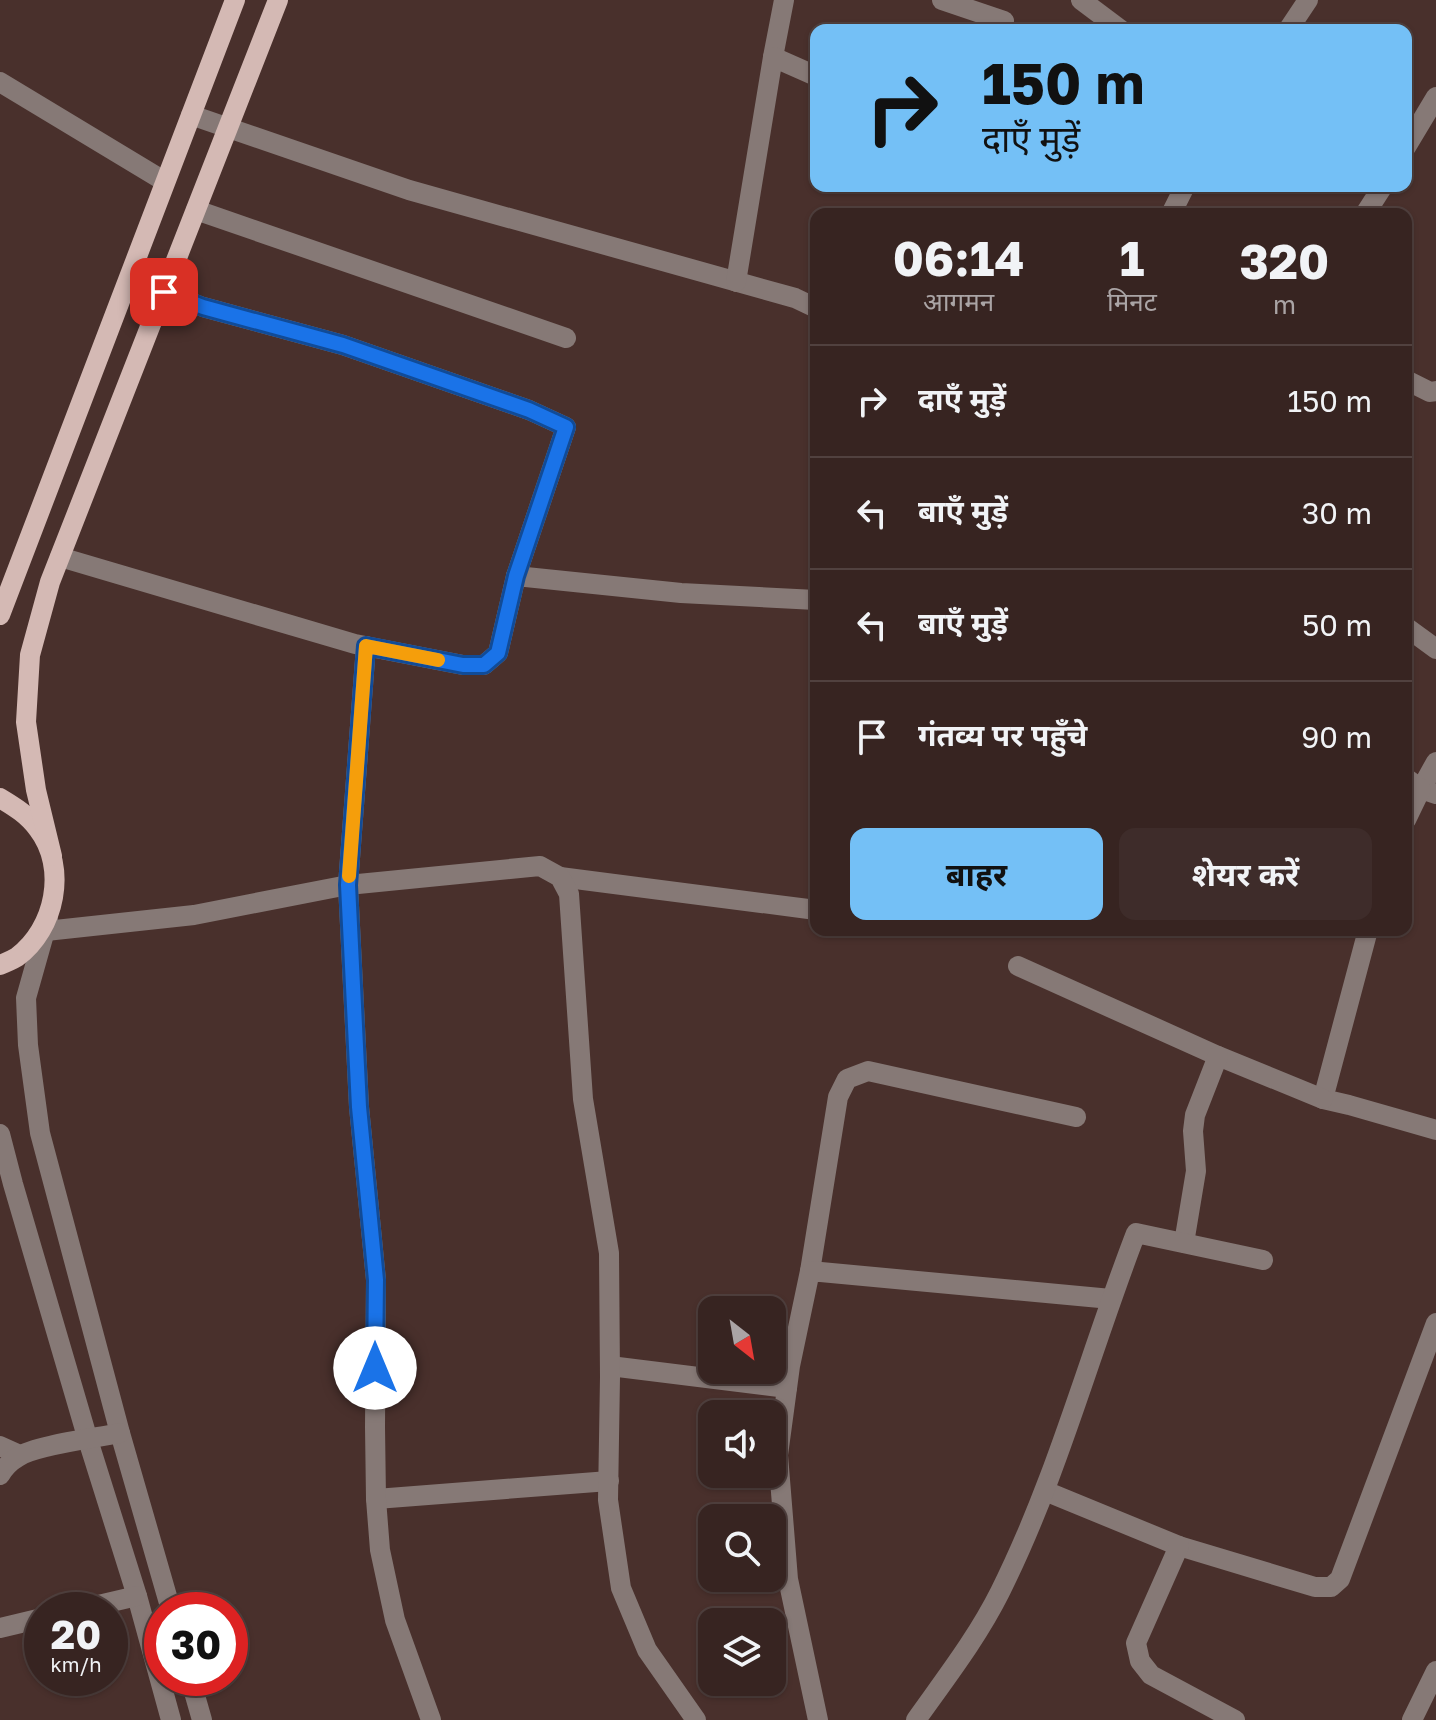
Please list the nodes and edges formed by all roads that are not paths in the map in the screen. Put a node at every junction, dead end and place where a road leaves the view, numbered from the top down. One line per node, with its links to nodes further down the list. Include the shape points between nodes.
1 (235, 0): 14 (main road)
2 (278, 0): 15 (main road)
3 (784, 0): 10 (street)
4 (942, 0): 7 (street)
5 (1081, 0): 8 (street)
6 (1308, 0): 9 (street)
7 (1004, 21)
8 (1113, 24)
9 (1292, 24)
10 (773, 57): 11 (street); 19 (street)
11 (810, 73)
12 (0, 82): 17 (street)
13 (1436, 97): 16 (street)
14 (191, 115): 15 (street); 17 (main road)
15 (229, 126): 18 (main road); 19 (street, via 409,190)
16 (1412, 137)
17 (164, 181): 28 (main road)
18 (196, 210): 20 (main road); 22 (street)
19 (736, 282): 21 (street)
20 (164, 292): 25 (main road); 26 (street, via 343,345 566,427)
21 (810, 305)
22 (566, 338)
23 (1412, 383): 24 (street)
24 (1436, 391)
25 (60, 557): 30 (street); 36 (main road, via 30,655 26,722)
26 (516, 576): 27 (street); 30 (street, via 498,653 484,665)
27 (810, 600)
28 (0, 615)
29 (1412, 631): 31 (street)
30 (366, 646): 38 (street)
31 (1436, 649)
32 (1436, 762): 33 (street)
33 (1421, 787): 35 (street)
34 (0, 798): 36 (main road, via 40,831)
35 (1412, 807)
36 (52, 856): 40 (main road, via 55,884)
37 (560, 877): 38 (street, via 540,866); 39 (street); 55 (street, via 569,894 583,1099 609,1253)
38 (348, 885): 40 (street, via 194,915); 64 (street, via 359,1107 376,1280)
39 (810, 909)
40 (48, 922): 42 (main road, via 16,957); 57 (street, via 26,998 40,1133)
41 (1366, 936): 45 (street)
42 (0, 965)
43 (1018, 966): 44 (street)
44 (1218, 1056): 45 (street); 49 (street, via 1195,1115 1196,1171)
45 (1323, 1099): 47 (street)
46 (1076, 1117): 51 (street, via 868,1071 847,1079 838,1097)
47 (1436, 1130)
48 (0, 1134): 58 (street)
49 (1184, 1243): 50 (street); 52 (street, via 1136,1233)
50 (1263, 1260)
51 (810, 1271): 52 (street); 56 (street)
52 (1111, 1299): 63 (street)
53 (1436, 1323): 54 (street)
54 (1430, 1351): 65 (street, via 1340,1579 1331,1587 1315,1587)
55 (610, 1366): 56 (street); 62 (street)
56 (787, 1388): 77 (street, via 778,1455 788,1579)
57 (120, 1433): 58 (street); 66 (street)
58 (88, 1440): 60 (street); 67 (street)
59 (0, 1446): 60 (street)
60 (20, 1455): 61 (street)
61 (0, 1475)
62 (609, 1481): 64 (street); 76 (street, via 621,1588 647,1650)
63 (1045, 1491): 65 (street); 78 (street, via 981,1626)
64 (376, 1499): 75 (street, via 395,1620)
65 (1179, 1546): 79 (street, via 1136,1643 1140,1661 1151,1675)
66 (166, 1592)
67 (137, 1596): 68 (street); 73 (street)
68 (128, 1598)
69 (24, 1622): 70 (street)
70 (0, 1628)
71 (1436, 1671): 80 (street)
72 (195, 1696): 74 (street)
73 (171, 1720)
74 (202, 1720)
75 (431, 1720)
76 (696, 1720)
77 (818, 1720)
78 (916, 1720)
79 (1235, 1720)
80 (1412, 1720)

